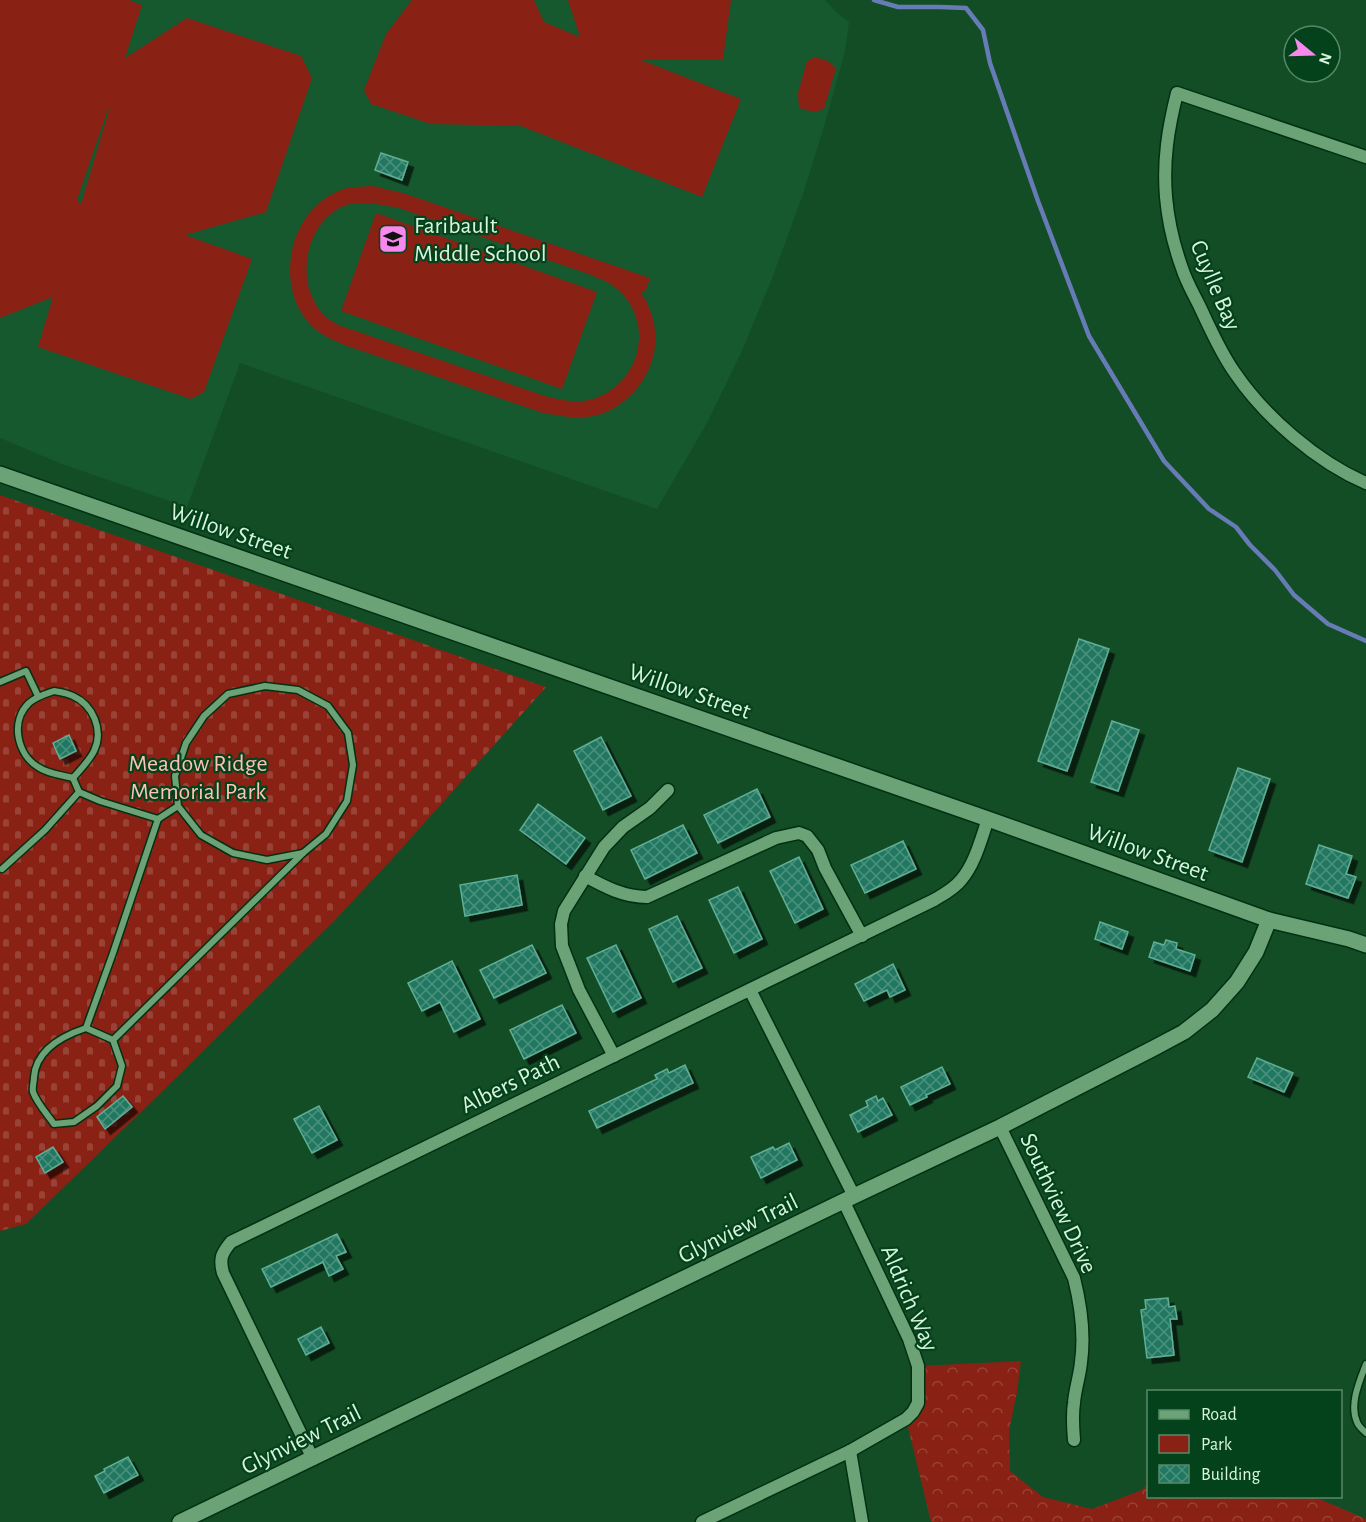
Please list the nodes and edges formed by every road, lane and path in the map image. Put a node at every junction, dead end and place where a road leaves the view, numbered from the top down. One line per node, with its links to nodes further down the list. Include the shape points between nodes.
1 (1366, 157): 3 (street, Cuylle Bay, via 1177,93 1165,163 1166,198 1182,268 1235,374 1287,431 1319,456)
2 (0, 474): 11 (street, Willow Street)
3 (1366, 483)
4 (0, 682): 5 (lane, via 26,671)
5 (38, 696): 6 (lane, via 21,717 17,730 20,745 38,768); 6 (lane, via 54,691 72,695 86,704 95,718 98,734 94,751)
6 (74, 777): 8 (lane)
7 (668, 790): 14 (street, via 623,827)
8 (79, 792): 10 (lane); 13 (lane, via 45,830)
9 (178, 806): 10 (lane); 12 (lane, via 201,835 233,853 267,860); 12 (lane, via 175,776 186,743 204,716 228,694 265,686 298,690 327,706 348,733 353,765 347,801 326,834)
10 (158, 819): 20 (lane)
11 (988, 819): 16 (street, Willow Street); 17 (street, Albers Path, via 971,866 961,880 934,900)
12 (303, 853): 21 (lane)
13 (1, 868): 15 (lane)
14 (585, 876): 17 (street, via 625,895 647,897 776,838 799,833 807,836 818,850); 22 (street, via 564,911 562,946 579,990)
15 (0, 878)
16 (1269, 920): 18 (street, Willow Street); 23 (street, Glynview Trail, via 1256,952 1237,982 1212,1010 1184,1032)
17 (862, 936): 19 (street, Albers Path)
18 (1366, 945)
19 (750, 990): 22 (street, Albers Path); 24 (street, Aldrich Way)
20 (86, 1028): 21 (lane); 21 (lane, via 44,1051 34,1071 33,1090 54,1124 74,1122 117,1086 122,1066)
21 (113, 1040)
22 (614, 1056): 29 (street, Albers Path, via 231,1242 223,1251 222,1273)
23 (1000, 1127): 24 (street, Glynview Trail); 27 (street, Southview Drive, via 1074,1278 1081,1305 1082,1361 1072,1420)
24 (849, 1199): 28 (street, Aldrich Way, via 918,1366 918,1403 913,1412); 29 (street, Glynview Trail)
25 (1366, 1364): 26 (lane, via 1354,1404 1357,1422)
26 (1366, 1433)
27 (1074, 1440)
28 (850, 1451): 31 (street, Aldrich Way); 32 (street)
29 (313, 1459): 30 (street, Glynview Trail)
30 (180, 1522)
31 (702, 1522)
32 (862, 1522)

